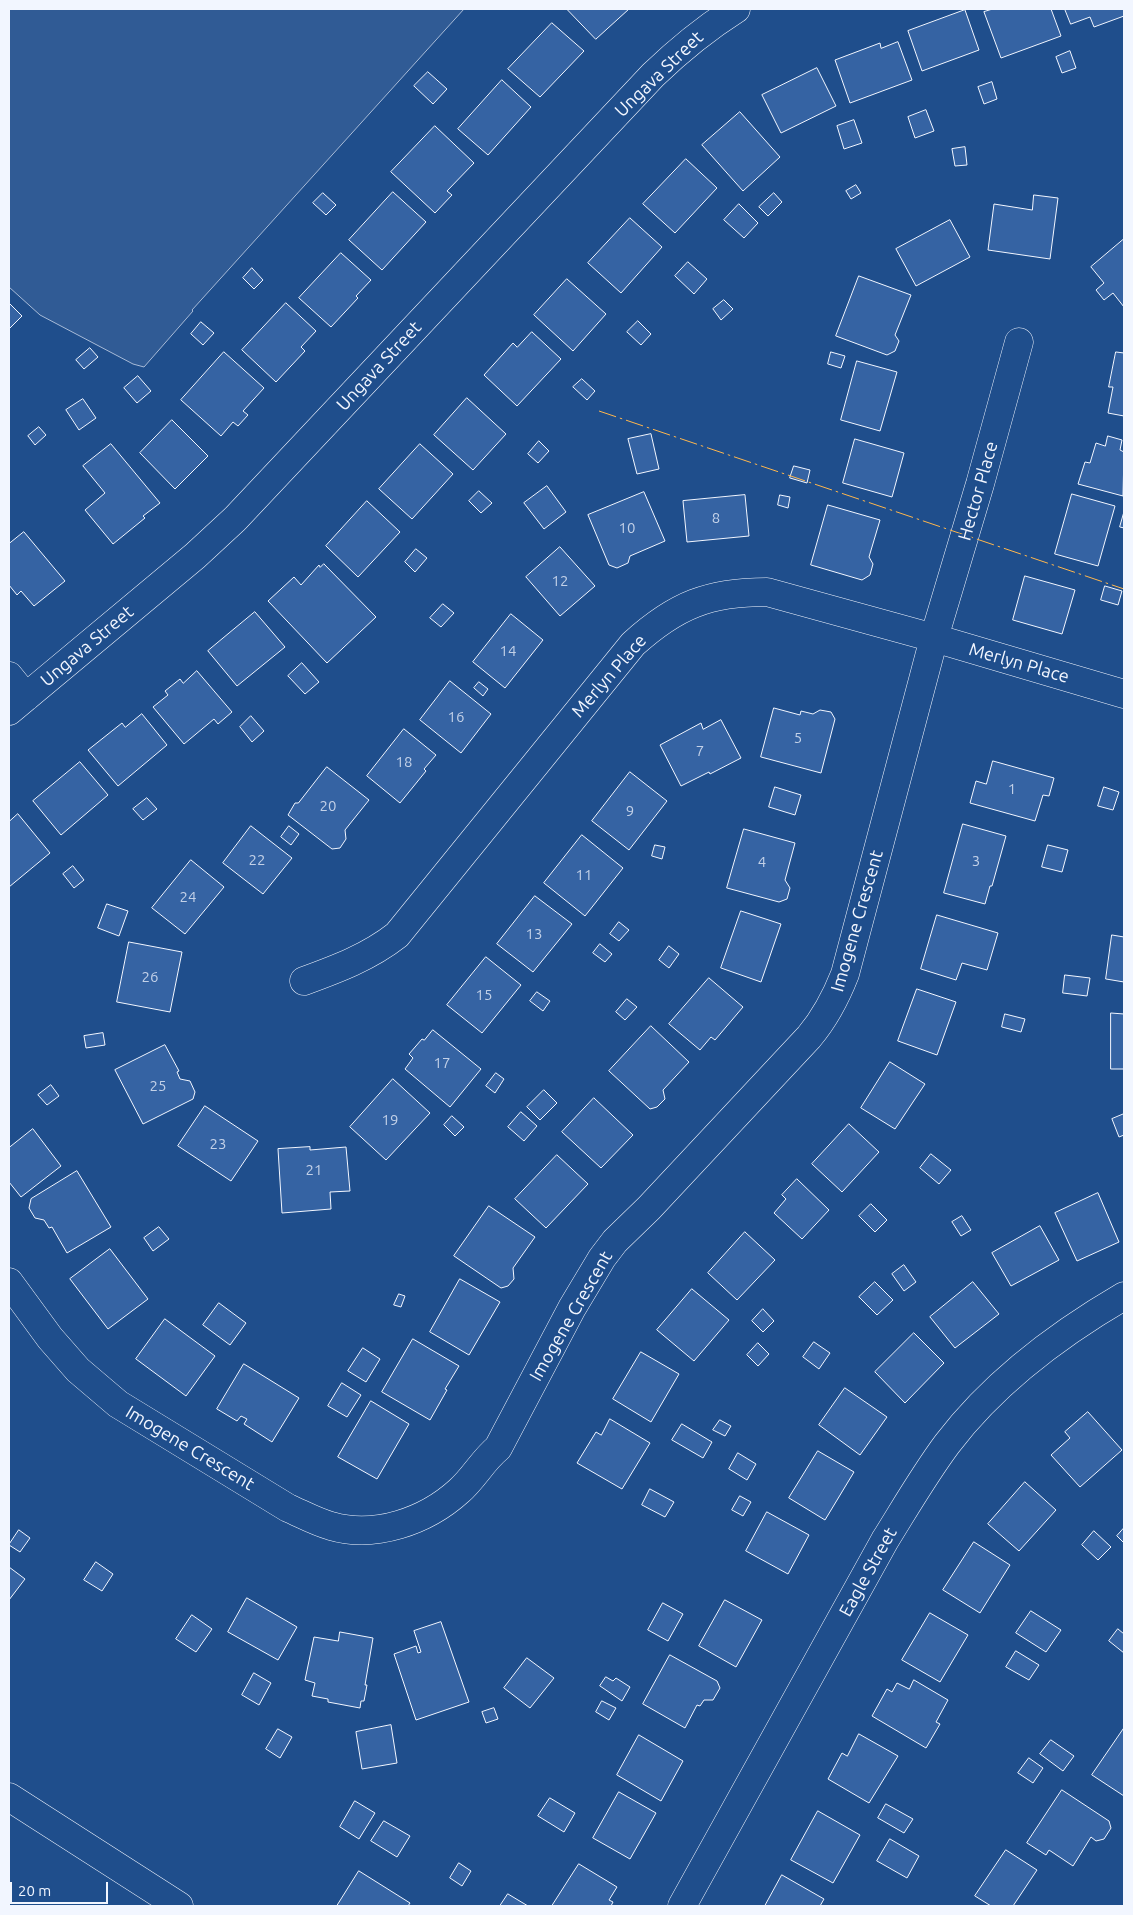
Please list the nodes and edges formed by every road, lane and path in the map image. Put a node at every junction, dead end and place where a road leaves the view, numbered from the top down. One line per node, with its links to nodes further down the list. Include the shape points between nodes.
1 (736, 9): 5 (street, Ungava Street, via 681,48 653,75 235,519 195,556)
2 (1019, 342): 3 (street, Hector Place)
3 (934, 638): 4 (street, Merlyn Place); 6 (street, Merlyn Place, via 767,592 715,596 670,614 633,644 397,935 363,958); 7 (street, Imogene Crescent, via 845,974 829,1010 802,1044 602,1258 498,1448 448,1501 412,1520 368,1530 331,1526 288,1508 118,1404 78,1370)
4 (1124, 694)
5 (14, 695)
6 (304, 981)
7 (9, 1282)
8 (1124, 1296): 11 (street, Eagle Street, via 1079,1322 1007,1378 948,1443 885,1540)
9 (9, 1797): 10 (street)
10 (179, 1906)
11 (682, 1906)

